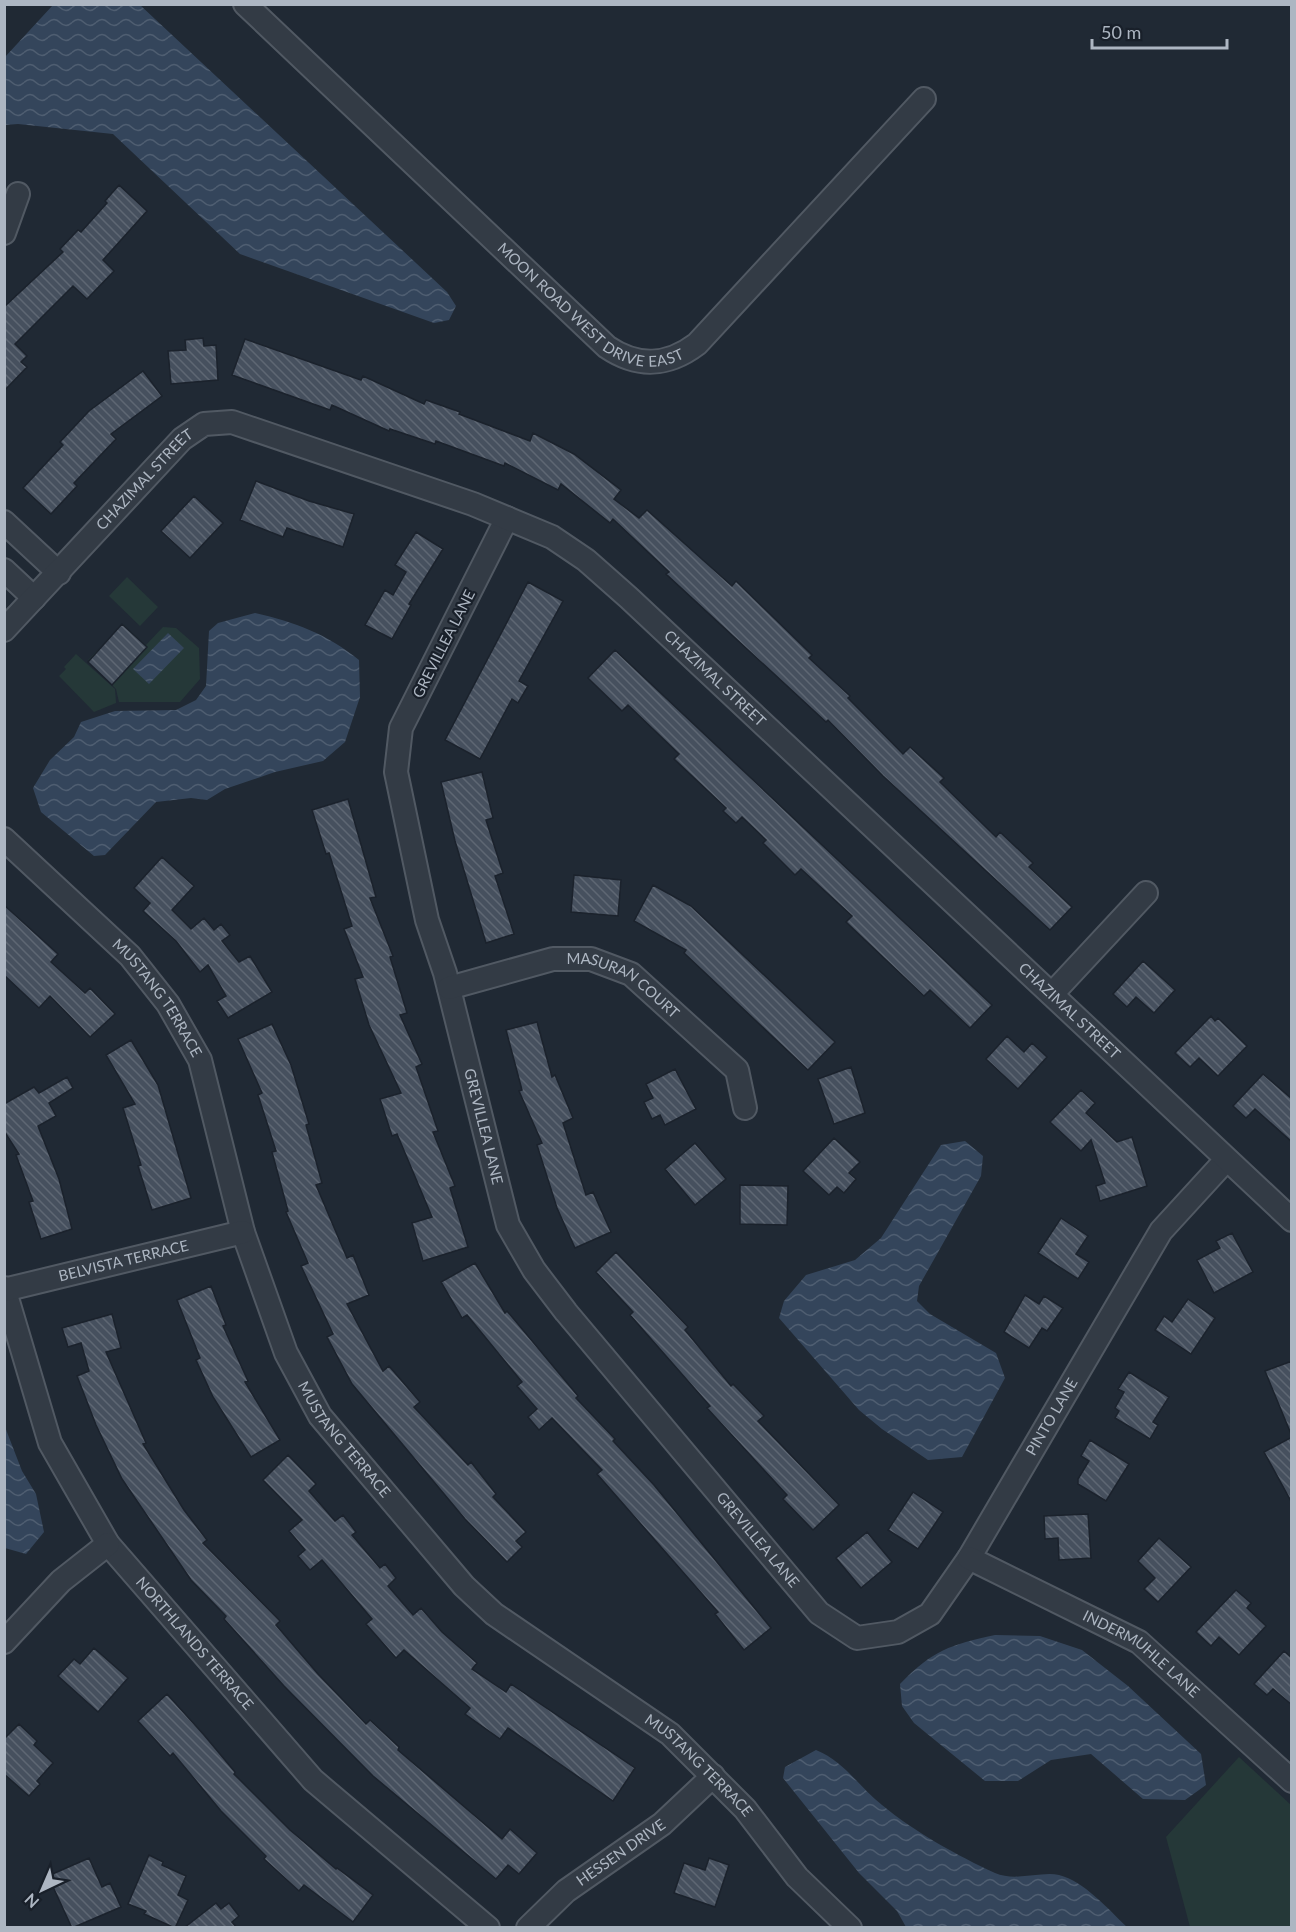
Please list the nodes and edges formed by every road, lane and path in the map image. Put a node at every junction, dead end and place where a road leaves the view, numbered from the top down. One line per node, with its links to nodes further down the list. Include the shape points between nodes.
1 (245, 4): 2 (street, MOON ROAD WEST DRIVE EAST, via 607,347 636,362 673,359 697,344)
2 (924, 99)
3 (18, 194): 4 (street)
4 (4, 233)
5 (507, 518): 8 (street, CHAZIMAL STREET, via 232,422 204,424 182,439); 13 (street, GREVILLEA LANE, via 401,728 396,772 427,920); 14 (street, CHAZIMAL STREET, via 552,537 597,569)
6 (4, 522): 8 (street)
7 (4, 570): 9 (street)
8 (58, 573): 9 (street)
9 (34, 598): 10 (street)
10 (4, 630)
11 (4, 839): 18 (street, MUSTANG TERRACE, via 129,956 168,1004 200,1060)
12 (1146, 893): 14 (street)
13 (449, 988): 15 (street, MASURAN COURT, via 553,959 591,959 632,974 737,1070); 22 (street, GREVILLEA LANE, via 508,1225 534,1270 819,1613)
14 (1052, 994): 16 (street, CHAZIMAL STREET)
15 (745, 1108)
16 (1226, 1160): 17 (street, CHAZIMAL STREET); 21 (street, PINTO LANE, via 1161,1231)
17 (1292, 1221)
18 (243, 1232): 19 (street, BELVISTA TERRACE); 24 (street, MUSTANG TERRACE, via 286,1353 320,1416 464,1586 494,1614 670,1734)
19 (5, 1289): 20 (street, NORTHLANDS TERRACE, via 50,1443)
20 (108, 1544): 23 (street, via 61,1581); 26 (street, NORTHLANDS TERRACE, via 313,1780)
21 (969, 1558): 22 (street, PINTO LANE, via 930,1614 898,1632); 25 (street, INDERMUHLE LANE, via 1139,1642)
22 (857, 1638)
23 (4, 1642)
24 (712, 1776): 27 (street, HESSEN DRIVE, via 663,1824 566,1891); 28 (street, MUSTANG TERRACE, via 745,1809 798,1877)
25 (1292, 1781)
26 (488, 1928)
27 (528, 1928)
28 (850, 1928)

